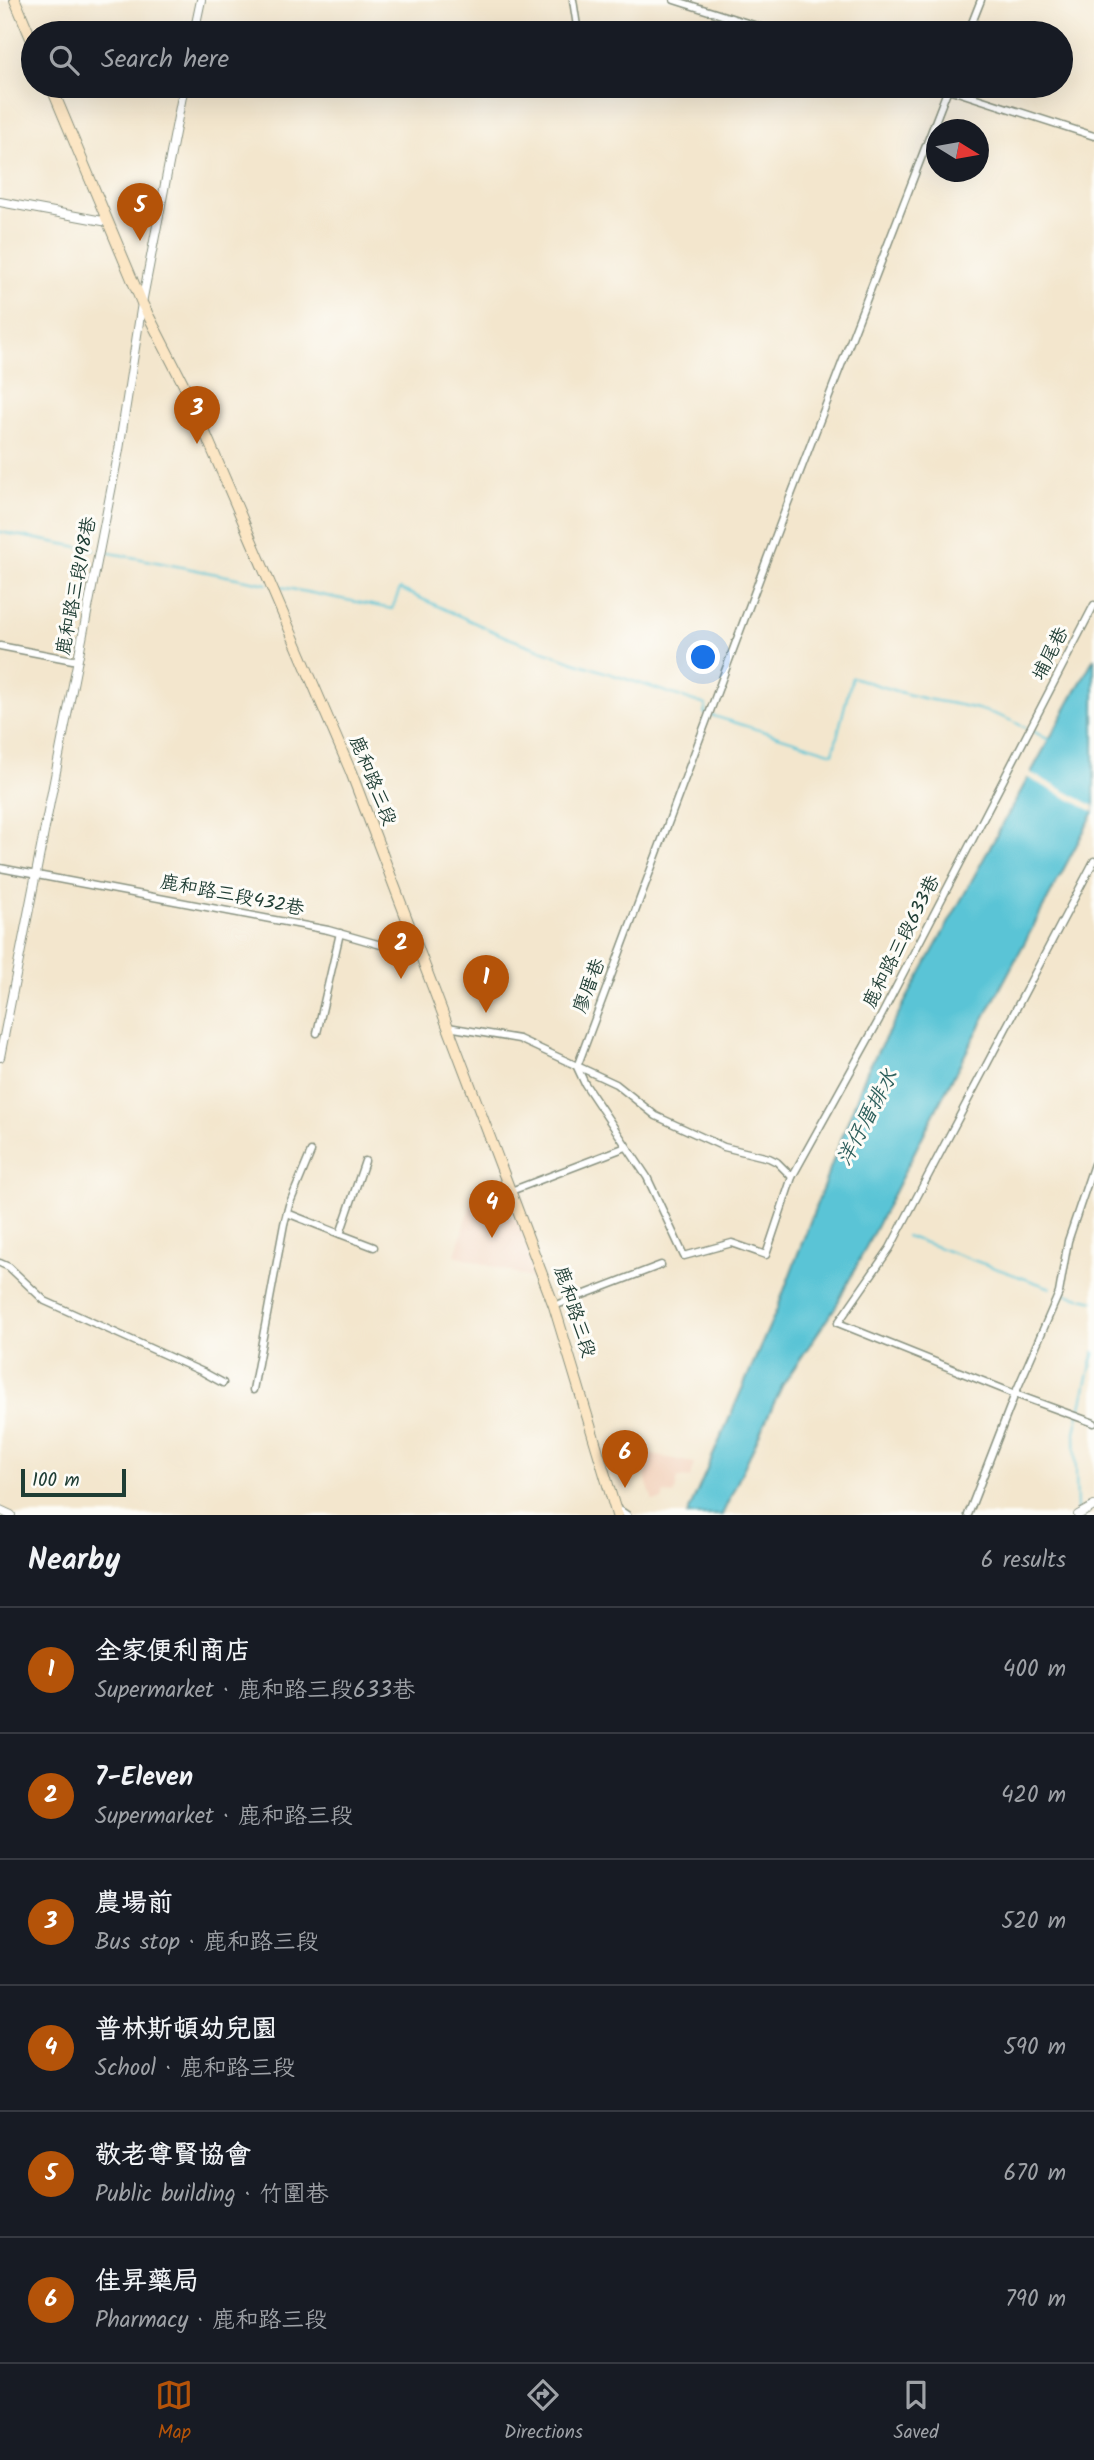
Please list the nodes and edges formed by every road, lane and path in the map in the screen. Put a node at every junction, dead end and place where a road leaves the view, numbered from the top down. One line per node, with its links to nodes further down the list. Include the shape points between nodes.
1 (15, 0): 6 (main road)
2 (201, 0): 7 (street)
3 (573, 0): 8 (street)
4 (674, 0): 9 (street)
5 (981, 0): 10 (street)
6 (24, 21)
7 (197, 21)
8 (576, 21)
9 (741, 21)
10 (973, 21)
11 (56, 98): 17 (main road, 鹿和路三段)
12 (182, 98): 18 (street, 鹿和路三段198巷)
13 (944, 98): 31 (street, 廖厝巷)
14 (981, 98): 15 (street)
15 (1094, 136)
16 (0, 202): 17 (street)
17 (108, 222): 18 (main road, 鹿和路三段)
18 (142, 303): 21 (street, 鹿和路三段198巷); 27 (main road, 鹿和路三段, via 188,393 351,772)
19 (1094, 604): 22 (street, 埔尾巷)
20 (0, 646): 21 (street)
21 (78, 662): 25 (street, 鹿和路三段198巷)
22 (1036, 719): 36 (street, 鹿和路三段633巷)
23 (1094, 861): 46 (street, via 890,1248 838,1323)
24 (0, 868): 25 (street, 鹿和路三段432巷)
25 (37, 875): 26 (street, 鹿和路三段432巷); 30 (street)
26 (340, 933): 27 (street, 鹿和路三段432巷); 29 (street)
27 (420, 956): 28 (main road, 鹿和路三段)
28 (448, 1027): 31 (street, via 519,1039); 37 (main road, 鹿和路三段)
29 (317, 1033)
30 (0, 1057)
31 (577, 1067): 32 (street); 36 (street, via 615,1084 656,1116 724,1147 769,1158)
32 (626, 1147): 36 (street, 鹿和路三段633巷, via 647,1177 684,1256 732,1243 766,1255); 37 (street)
33 (311, 1152): 38 (street)
34 (365, 1161): 39 (street)
35 (1094, 1164): 46 (street, via 1068,1241 1059,1293)
36 (792, 1177)
37 (511, 1191): 43 (main road, 鹿和路三段)
38 (287, 1213): 39 (street); 45 (street)
39 (340, 1234): 40 (street)
40 (374, 1247)
41 (0, 1264): 44 (street, via 45,1301)
42 (661, 1265): 43 (street)
43 (554, 1306): 50 (main road, 鹿和路三段)
44 (223, 1383)
45 (253, 1390)
46 (1015, 1394): 47 (street); 53 (street)
47 (1094, 1423)
48 (1094, 1506): 54 (street)
49 (0, 1510): 51 (street)
50 (616, 1511): 52 (street, 鹿和路三段)
51 (10, 1515)
52 (627, 1515)
53 (968, 1515)
54 (1078, 1515)

